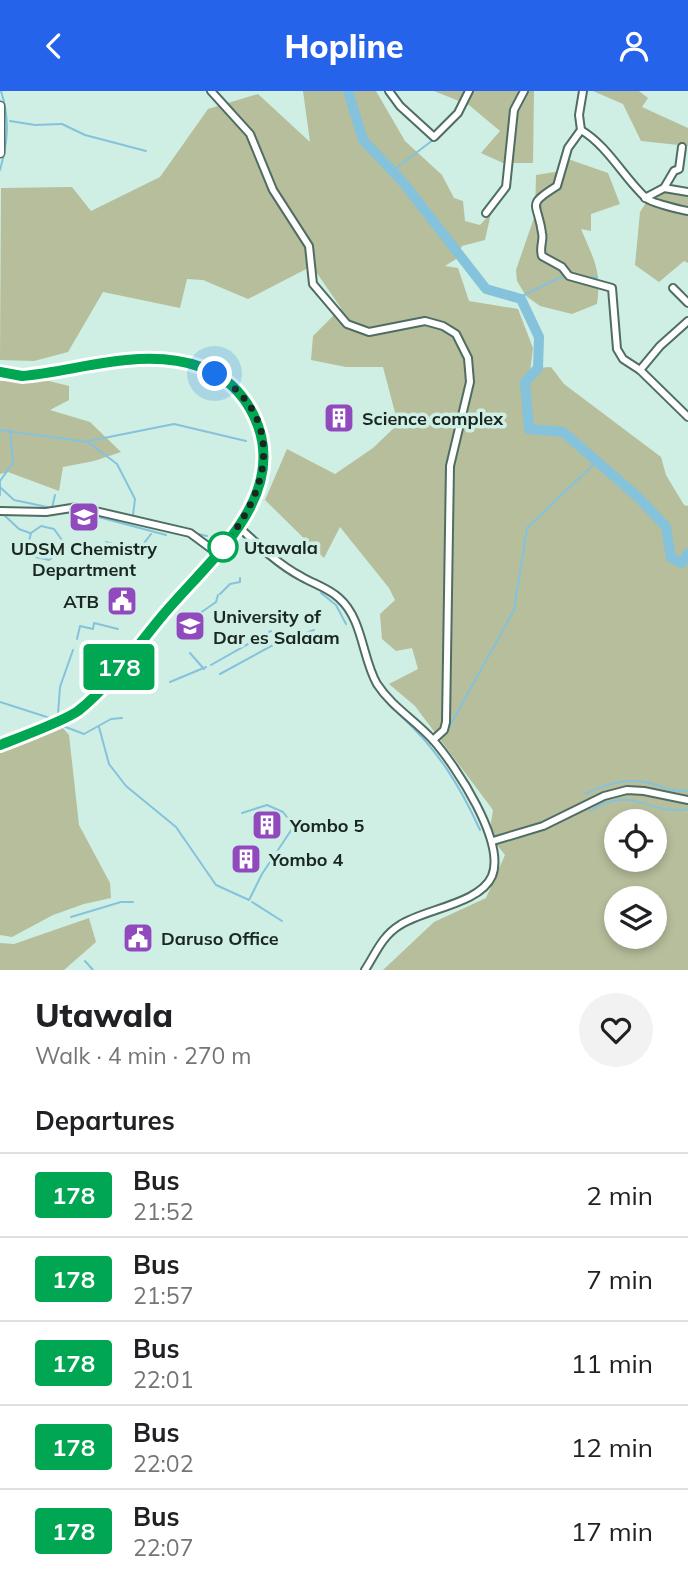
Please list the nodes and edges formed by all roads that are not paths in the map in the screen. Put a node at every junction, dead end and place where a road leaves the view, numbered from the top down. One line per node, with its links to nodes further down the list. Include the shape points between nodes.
1 (211, 91): 24 (street, via 250,134 273,190 309,246 313,283 347,324 369,332 425,321 449,329 468,358 470,382 455,437 448,498 446,722)
2 (389, 91): 3 (street, via 434,137 458,113)
3 (469, 91)
4 (524, 91): 14 (street, via 513,110 506,187)
5 (583, 91): 7 (street)
6 (0, 106): 9 (street)
7 (581, 129): 12 (street, via 622,168); 18 (street, via 568,148 557,186 537,203 543,234 540,250 569,276 612,288 617,349)
8 (682, 147): 10 (street, via 680,168)
9 (0, 153)
10 (664, 188): 11 (street); 12 (street)
11 (688, 192)
12 (645, 198): 13 (street)
13 (688, 211)
14 (486, 213)
15 (673, 288): 16 (street)
16 (688, 303)
17 (688, 321): 18 (street)
18 (640, 370): 20 (street)
19 (0, 372): 22 (street, via 33,375 156,359 200,367 227,381 251,410 263,454 261,484)
20 (688, 417)
21 (0, 511): 23 (street, via 78,507 190,533)
22 (240, 528): 23 (street); 24 (street, via 295,573 340,599 367,652 376,682)
23 (217, 553): 25 (street, via 76,713)
24 (433, 740): 27 (street, via 458,775)
25 (0, 745)
26 (688, 800): 27 (street, via 644,791 620,792 543,826)
27 (493, 841): 28 (street, via 495,863 487,885 402,923 380,943)
28 (365, 970)

